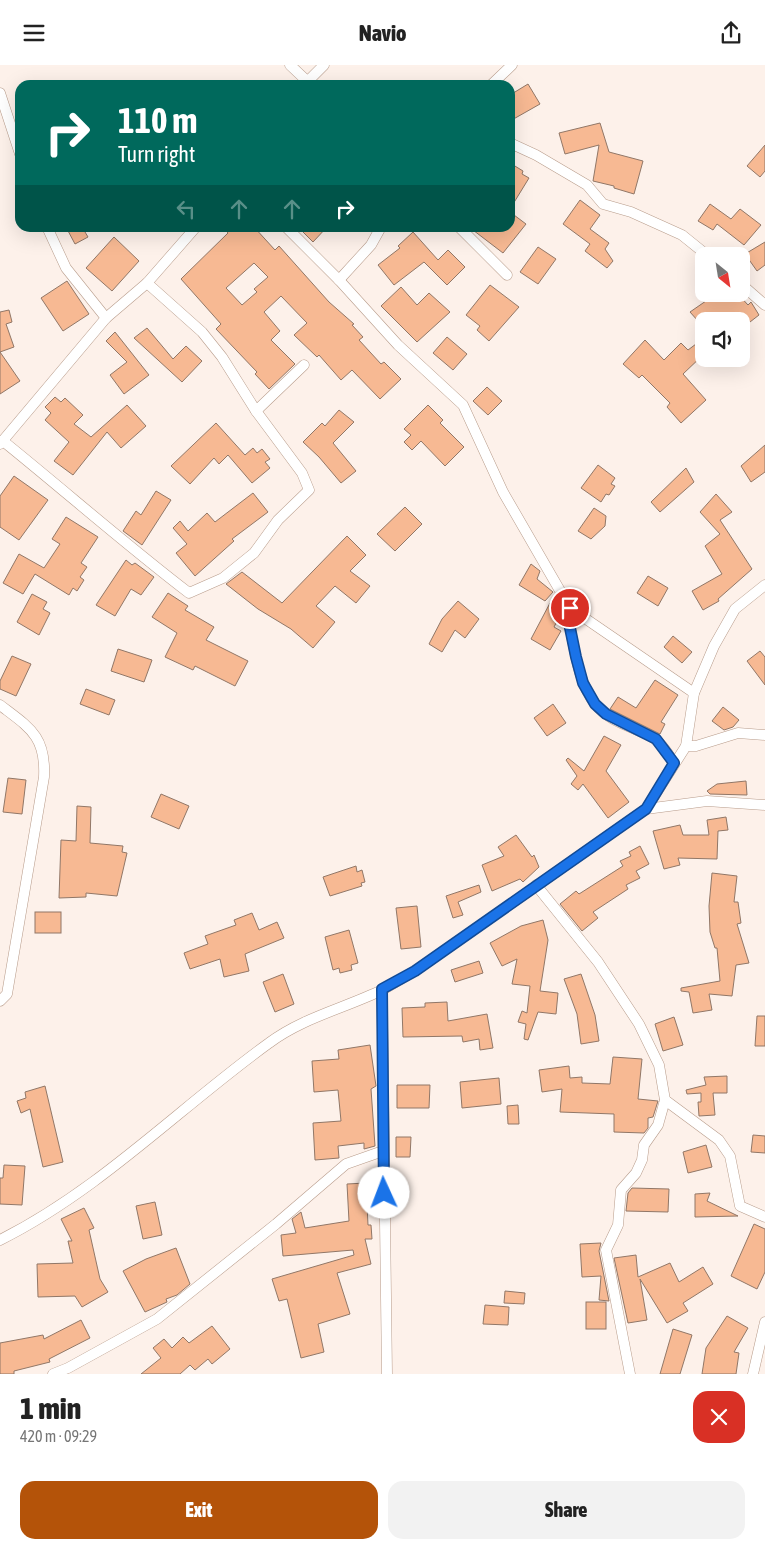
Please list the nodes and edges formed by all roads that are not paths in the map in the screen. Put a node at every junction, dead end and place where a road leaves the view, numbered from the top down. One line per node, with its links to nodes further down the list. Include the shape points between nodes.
1 (290, 65): 4 (street)
2 (324, 65): 5 (street)
3 (512, 65): 6 (street)
4 (303, 80)
5 (309, 80)
6 (496, 80)
7 (0, 93): 8 (street)
8 (15, 139)
9 (515, 145): 15 (street, via 587,185 603,204 631,212 682,235)
10 (49, 232): 21 (street, via 66,268)
11 (192, 232): 18 (street)
12 (291, 232): 17 (street)
13 (378, 232): 17 (street, via 371,245)
14 (464, 232): 16 (street)
15 (697, 247)
16 (507, 275)
17 (339, 280): 26 (street, via 398,345 463,405 503,492)
18 (147, 283): 21 (street); 23 (street, via 202,332)
19 (750, 292): 20 (street)
20 (765, 305)
21 (106, 318): 24 (street)
22 (304, 365): 23 (street)
23 (256, 411): 24 (street, via 302,473 309,489 278,519 254,553 223,578 189,593)
24 (1, 442)
25 (765, 585): 27 (street, via 735,609 714,646)
26 (570, 608): 27 (street); 31 (street, via 574,613 569,623 576,657 583,683 595,704 606,714 656,739)
27 (694, 693): 30 (street)
28 (0, 705): 36 (street, via 38,737 45,756 8,994)
29 (765, 735): 30 (street, via 738,733)
30 (686, 746): 31 (street)
31 (674, 763): 33 (street)
32 (765, 805): 33 (street, via 707,801)
33 (646, 809): 34 (street)
34 (536, 885): 35 (street, via 415,971); 37 (street, via 598,962 638,1024 659,1065)
35 (382, 989): 38 (street); 40 (street, via 316,1017 271,1041 82,1192)
36 (0, 1001)
37 (665, 1100): 39 (street, via 719,1140 730,1156 740,1206); 44 (street, via 658,1125 644,1145 642,1160 621,1190 618,1225 606,1250)
38 (382, 1151): 42 (street, via 346,1164 276,1225 157,1319); 43 (street)
39 (765, 1217)
40 (0, 1240)
41 (765, 1322): 45 (street)
42 (53, 1374)
43 (387, 1374)
44 (630, 1374)
45 (753, 1374)

